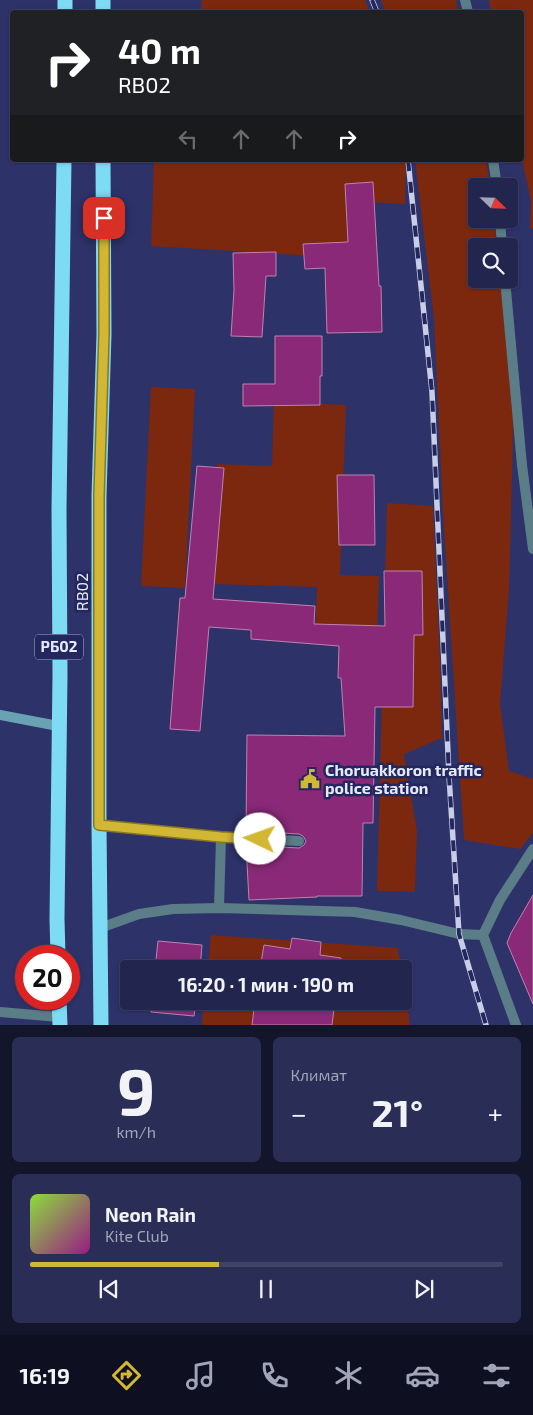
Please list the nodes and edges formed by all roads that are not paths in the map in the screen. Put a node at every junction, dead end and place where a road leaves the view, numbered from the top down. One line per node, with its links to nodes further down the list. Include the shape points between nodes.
1 (64, 162): 8 (highway, RB02 / РБ02)
2 (103, 162): 9 (highway, RB02 / РБ02)
3 (493, 162): 4 (street)
4 (496, 178)
5 (506, 288): 6 (street)
6 (533, 549)
7 (0, 715): 8 (street)
8 (58, 726): 16 (highway, RB02 / РБ02)
9 (99, 825): 10 (street); 14 (highway, RB02 / РБ02)
10 (221, 837): 11 (street); 13 (street)
11 (299, 841)
12 (533, 849): 15 (street, via 500,900)
13 (219, 908): 14 (street, via 139,914); 15 (street, via 355,912)
14 (100, 928): 21 (highway, RB02 / РБ02)
15 (483, 936): 22 (street)
16 (58, 945)
17 (0, 1012): 18 (street)
18 (20, 1014): 19 (street); 20 (street)
19 (60, 1021)
20 (21, 1025)
21 (101, 1025)
22 (516, 1025)

